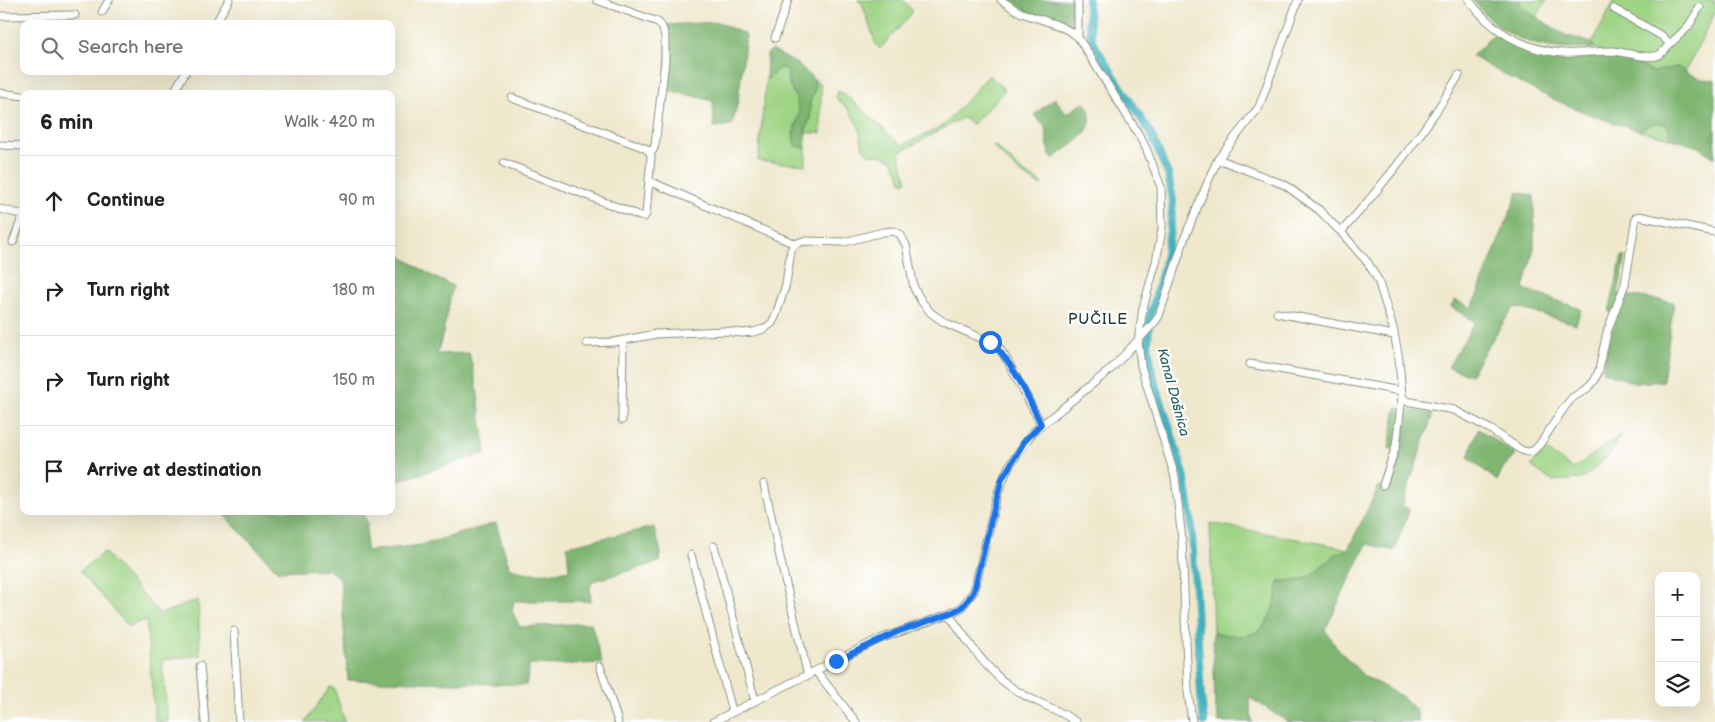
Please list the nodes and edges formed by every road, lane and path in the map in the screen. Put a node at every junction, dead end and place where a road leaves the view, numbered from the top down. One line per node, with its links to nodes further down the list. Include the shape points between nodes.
1 (109, 0): 11 (street)
2 (229, 0): 14 (street)
3 (596, 0): 26 (street, via 658,22 662,27 665,61 655,144)
4 (788, 0): 16 (street)
5 (1001, 0): 15 (street, via 1019,12)
6 (1078, 0): 15 (street)
7 (1298, 0): 27 (street, via 1259,107)
8 (1469, 0): 17 (street, via 1488,22 1515,41 1544,51 1612,51 1652,56)
9 (1700, 7): 17 (street, via 1688,27)
10 (1614, 9): 17 (street, via 1662,36)
11 (102, 12)
12 (75, 15): 13 (street)
13 (0, 16)
14 (217, 20)
15 (1078, 37): 40 (street, via 1146,148 1160,188 1162,229 1143,308)
16 (775, 38)
17 (1670, 44)
18 (184, 75): 20 (street)
19 (1459, 75): 33 (street, via 1420,134)
20 (175, 90)
21 (0, 93): 22 (street)
22 (20, 96)
23 (512, 98): 26 (street)
24 (0, 145): 25 (street)
25 (20, 146)
26 (650, 152): 29 (street)
27 (1218, 159): 33 (street, via 1285,185); 40 (street, via 1183,243 1159,316)
28 (504, 164): 29 (street, via 644,217)
29 (649, 181): 36 (street)
30 (0, 209): 31 (street)
31 (20, 214)
32 (20, 223): 35 (street)
33 (1341, 232): 38 (street, via 1378,280)
34 (1715, 232): 43 (street, via 1636,217 1625,284 1607,332 1595,380 1572,398 1533,451 1521,450 1454,410 1406,402)
35 (13, 242)
36 (795, 244): 39 (street, via 776,316 764,329 742,333 656,334); 45 (street, via 802,241 844,242 883,232 900,234 906,245 914,288 922,302 944,322 1000,349)
37 (1277, 313): 38 (street)
38 (1394, 335): 43 (street)
39 (623, 340): 41 (street); 44 (street)
40 (1140, 340): 45 (street, via 1111,369); 64 (street, via 1141,366 1174,477 1182,540)
41 (587, 343)
42 (1250, 364): 43 (street)
43 (1402, 394): 47 (street, via 1396,446)
44 (622, 420)
45 (1041, 424): 50 (street, via 1024,442 1002,479 974,591 961,608)
46 (764, 484): 55 (street)
47 (1384, 486)
48 (714, 546): 56 (street)
49 (691, 555): 57 (street)
50 (949, 614): 54 (street, via 890,634); 63 (street, via 972,647 1011,688)
51 (234, 631): 59 (street)
52 (200, 666): 58 (street)
53 (600, 666): 60 (street)
54 (816, 672): 55 (street); 62 (street)
55 (808, 676): 56 (street)
56 (755, 701): 57 (street)
57 (732, 711): 61 (street)
58 (205, 722)
59 (239, 722)
60 (618, 722)
61 (713, 722)
62 (856, 722)
63 (1076, 722)
64 (1192, 722)

